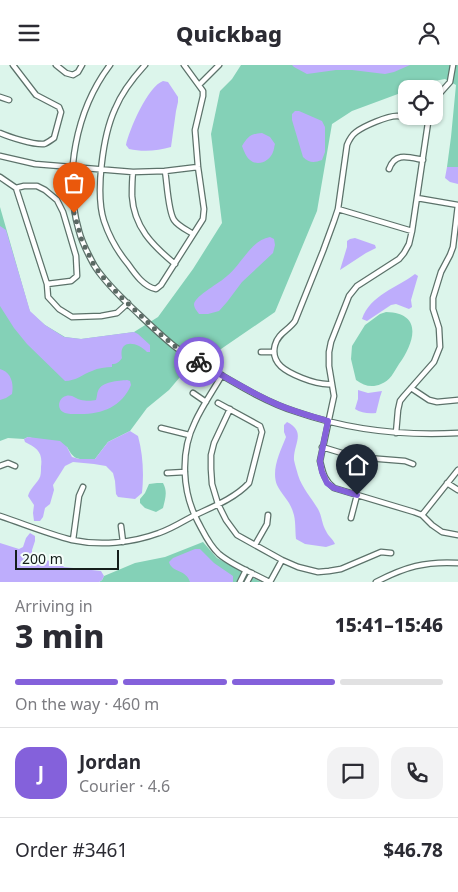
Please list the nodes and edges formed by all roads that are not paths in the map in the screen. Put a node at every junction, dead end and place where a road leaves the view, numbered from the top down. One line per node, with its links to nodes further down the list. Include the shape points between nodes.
1 (13, 65): 15 (street, via 36,95 61,111 54,138 44,144)
2 (56, 65): 3 (street, via 66,73 76,74)
3 (82, 65)
4 (110, 65): 18 (street, via 86,106 76,143)
5 (145, 65): 20 (street, via 129,84 115,109)
6 (184, 65): 9 (street)
7 (219, 65): 9 (street)
8 (453, 65): 10 (street, via 450,81)
9 (199, 85): 19 (street, via 203,96 195,130)
10 (443, 89)
11 (0, 97): 12 (street)
12 (9, 100)
13 (398, 116): 28 (street, via 354,133 346,149)
14 (428, 125): 17 (street)
15 (0, 133)
16 (0, 156): 18 (street, via 35,164)
17 (423, 160): 21 (street, via 399,157); 26 (street)
18 (74, 167): 20 (street); 34 (street, via 72,197 82,241 95,267)
19 (198, 167): 22 (street); 30 (street, via 204,209 203,219)
20 (101, 169): 23 (street); 32 (street, via 100,201 104,220 129,266 150,288 156,289)
21 (389, 169)
22 (165, 171): 23 (street); 30 (street, via 173,219)
23 (132, 172): 32 (street, via 132,197 144,234)
24 (0, 177): 25 (street)
25 (16, 188): 33 (street); 33 (street, via 37,186 57,200 63,212 76,256 77,276 71,281)
26 (417, 198): 27 (street); 29 (street)
27 (458, 205): 31 (street)
28 (338, 209): 29 (street); 36 (street, via 296,318 278,337)
29 (412, 231): 38 (street, via 409,244 399,259 357,287 349,297 329,352)
30 (194, 234): 32 (street)
31 (456, 248): 39 (street, via 441,272 433,298 440,347 434,362)
32 (175, 264)
33 (46, 285): 34 (street, via 48,297 72,317 101,317 117,313)
34 (128, 303): 37 (street, via 176,347)
35 (261, 352): 36 (street)
36 (274, 352): 38 (street, via 286,371 322,385)
37 (222, 375): 42 (street); 45 (street, via 273,403)
38 (332, 384): 45 (street, via 334,395)
39 (411, 388): 41 (street, via 429,400); 47 (street, via 400,401)
40 (193, 393): 42 (street)
41 (458, 400)
42 (206, 402): 49 (street)
43 (218, 403): 44 (street)
44 (230, 409): 61 (street, via 211,455 212,484); 61 (street, via 260,426 262,432 249,483)
45 (328, 421): 47 (street); 50 (street)
46 (161, 428): 49 (street)
47 (396, 433): 48 (street)
48 (458, 433)
49 (190, 435): 55 (street)
50 (322, 447): 51 (street, via 355,457); 60 (street, via 320,461 327,483)
51 (413, 464)
52 (0, 466): 53 (street, via 8,463)
53 (15, 466)
54 (458, 470): 57 (street)
55 (185, 472): 56 (street); 62 (street)
56 (167, 473)
57 (447, 483): 59 (street); 64 (street)
58 (84, 487): 69 (street, via 79,496)
59 (458, 490)
60 (357, 495): 64 (street); 66 (street)
61 (218, 504): 62 (street); 71 (street, via 237,535)
62 (194, 515): 70 (street, via 160,533); 75 (street, via 217,552)
63 (268, 515): 71 (street)
64 (422, 515): 68 (street, via 442,532)
65 (0, 516): 69 (street)
66 (350, 518)
67 (121, 526): 70 (street)
68 (458, 535)
69 (73, 540): 70 (street)
70 (123, 542)
71 (255, 545): 73 (street)
72 (391, 553): 73 (street, via 381,552 329,571 303,569)
73 (282, 560): 79 (street)
74 (458, 563): 80 (street, via 405,568)
75 (246, 570): 76 (street); 77 (street)
76 (252, 573): 78 (street); 79 (street)
77 (240, 582)
78 (247, 582)
79 (269, 582)
80 (376, 582)

